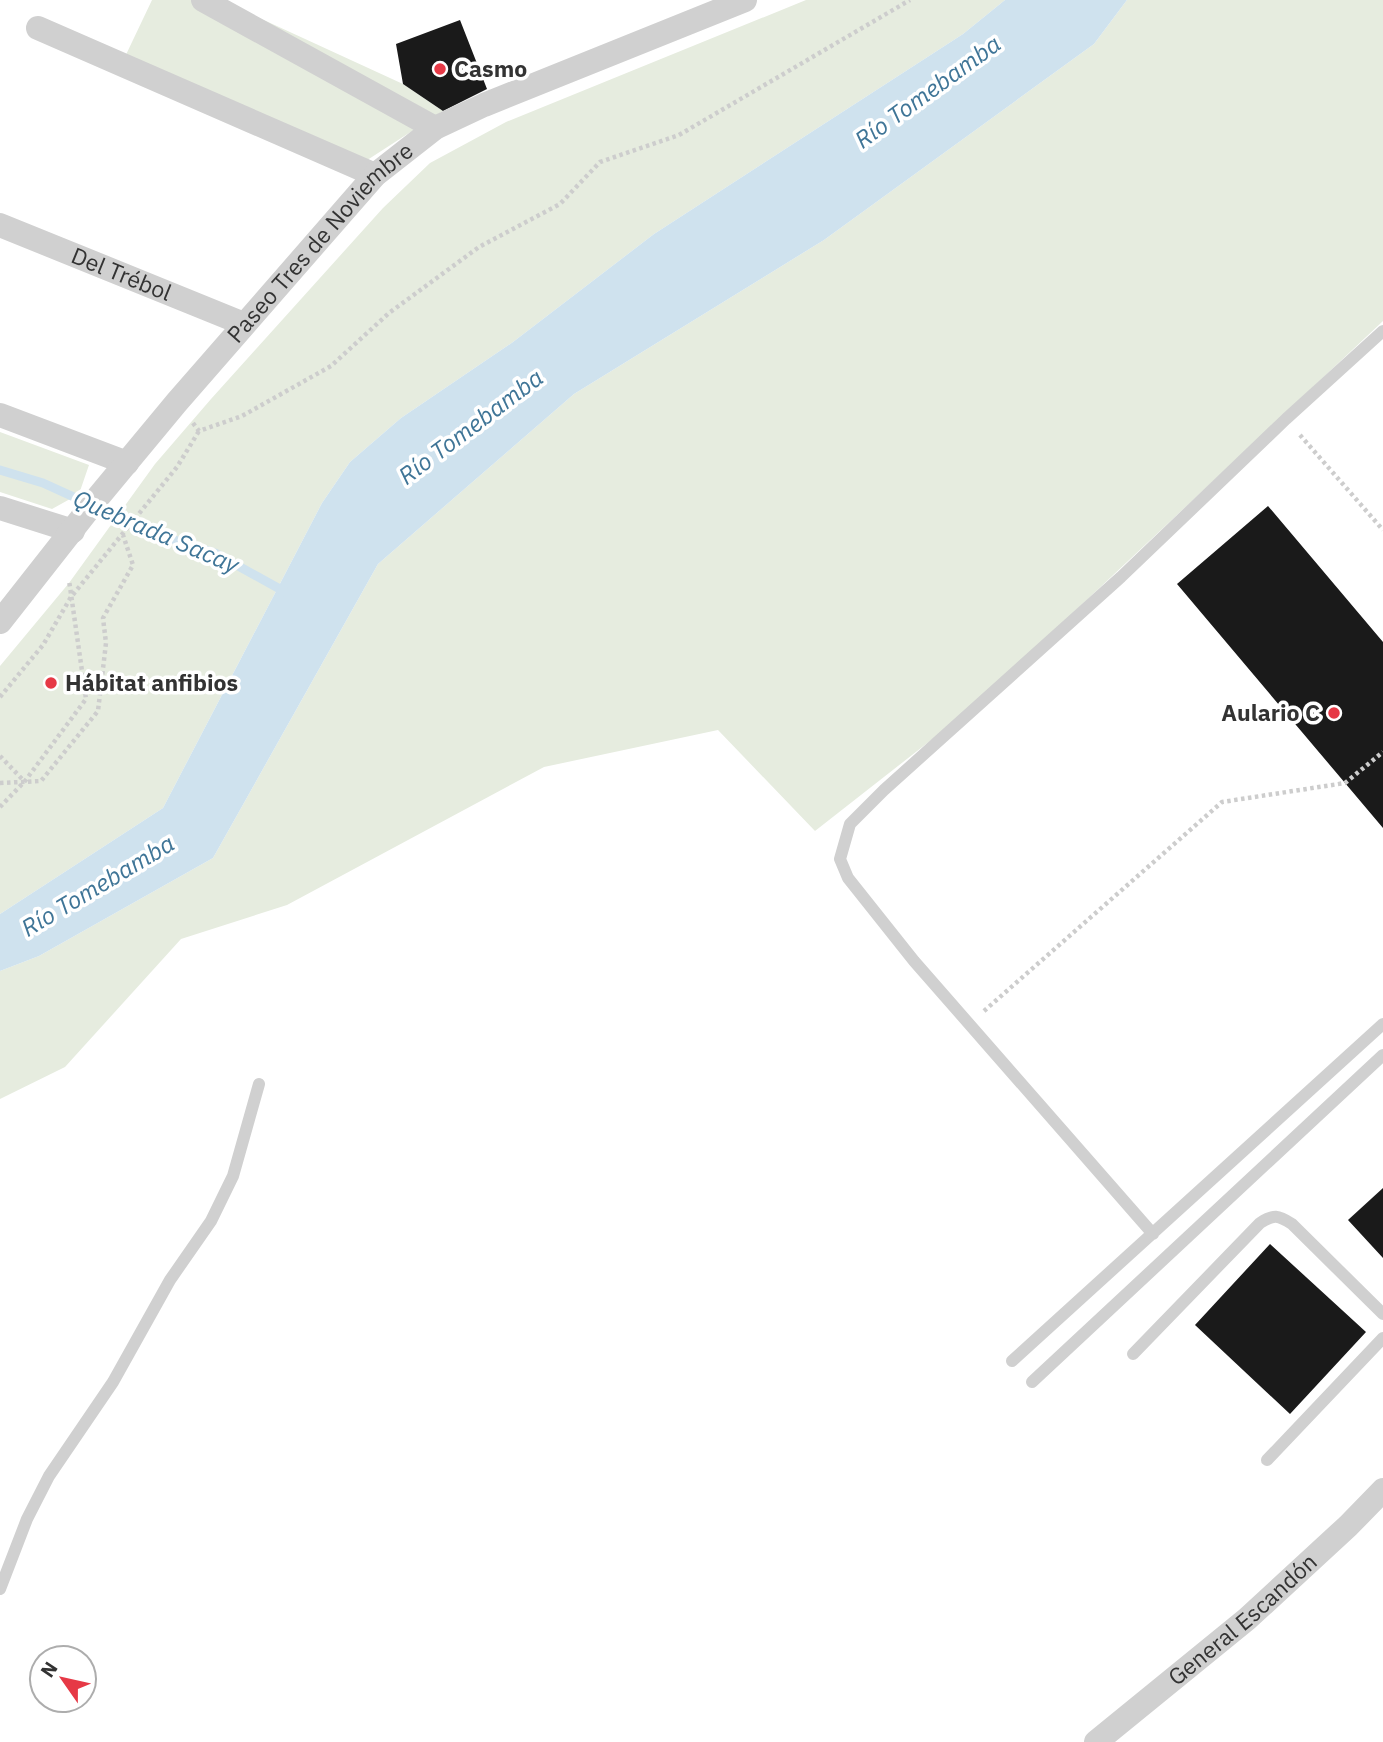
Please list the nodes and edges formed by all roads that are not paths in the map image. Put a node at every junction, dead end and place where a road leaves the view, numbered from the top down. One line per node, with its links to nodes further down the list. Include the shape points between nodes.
1 (203, 0): 4 (street)
2 (745, 0): 4 (street, Paseo Tres de Noviembre)
3 (38, 28): 5 (street)
4 (435, 128): 5 (street, Paseo Tres de Noviembre)
5 (375, 175): 7 (street, Paseo Tres de Noviembre)
6 (0, 225): 7 (street, Del Trébol)
7 (244, 324): 10 (street, Paseo Tres de Noviembre)
8 (1383, 331): 17 (lane, via 1121,578 884,790 850,824 840,859 848,878 914,961)
9 (0, 415): 10 (street)
10 (127, 463): 12 (street, Paseo Tres de Noviembre)
11 (0, 508): 12 (street)
12 (78, 524): 13 (street, Paseo Tres de Noviembre)
13 (0, 622)
14 (1383, 1024): 17 (lane)
15 (1383, 1055): 22 (lane)
16 (259, 1084): 25 (lane, via 233,1176 211,1221 170,1280 113,1382 49,1476)
17 (1153, 1234): 21 (lane)
18 (1383, 1314): 20 (lane, via 1292,1224 1272,1215)
19 (1383, 1338): 23 (lane)
20 (1133, 1354)
21 (1012, 1361)
22 (1032, 1382)
23 (1267, 1460)
24 (1383, 1490): 26 (street, General Escandón, via 1247,1619)
25 (0, 1589)
26 (1096, 1742)

